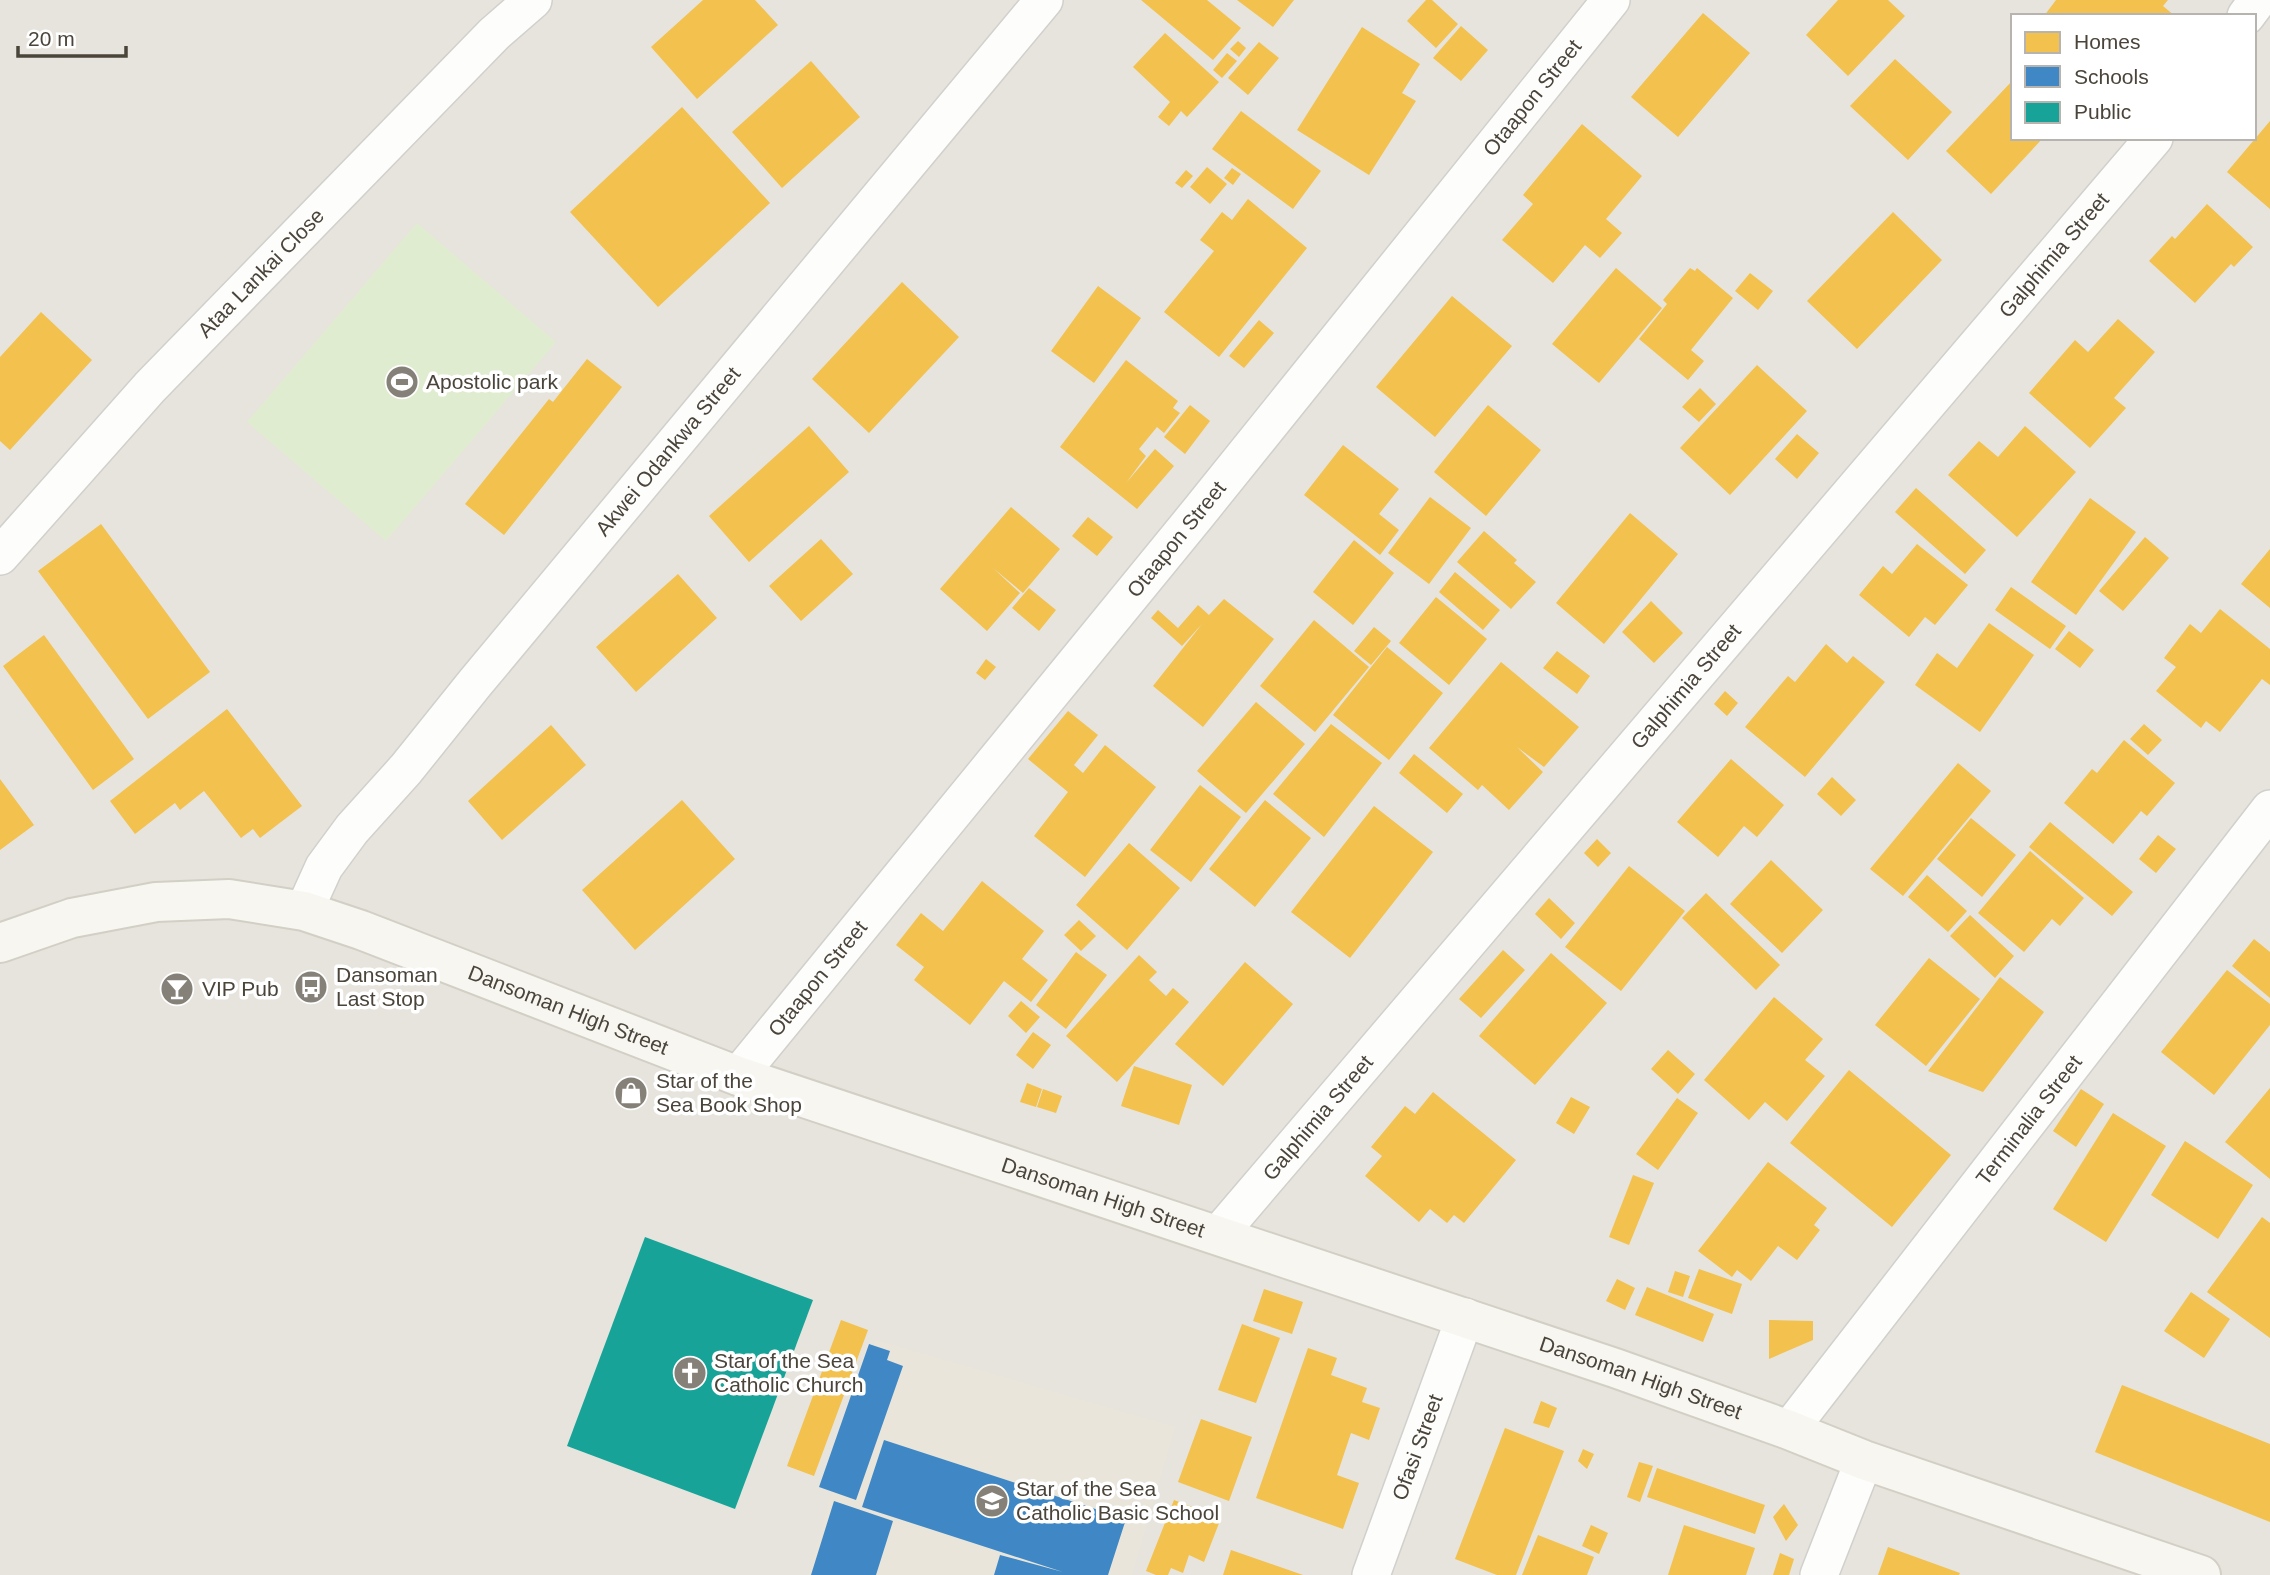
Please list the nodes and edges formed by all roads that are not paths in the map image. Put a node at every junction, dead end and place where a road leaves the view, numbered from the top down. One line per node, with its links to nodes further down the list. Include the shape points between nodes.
1 (533, 0): 5 (street, Ataa Lankai Close, via 494,34 150,387)
2 (1044, 0): 7 (street, Akwei Odankwa Street, via 352,829 324,867)
3 (1601, 3): 9 (street, Otaapon Street, via 1199,512)
4 (2152, 140): 10 (street, Galphimia Street)
5 (0, 556)
6 (2270, 809): 12 (street, Terminalia Street)
7 (304, 911): 8 (street, Dansoman High Street, via 229,899 156,902 72,918); 9 (street, Dansoman High Street)
8 (0, 943)
9 (738, 1076): 10 (street, Dansoman High Street)
10 (1218, 1235): 11 (street, Dansoman High Street)
11 (1465, 1317): 12 (street, Dansoman High Street); 14 (street, Ofasi Street)
12 (1789, 1430): 13 (street, Dansoman High Street)
13 (1864, 1460): 15 (street); 16 (street, Dansoman High Street)
14 (1371, 1575)
15 (1819, 1575)
16 (2201, 1575)

